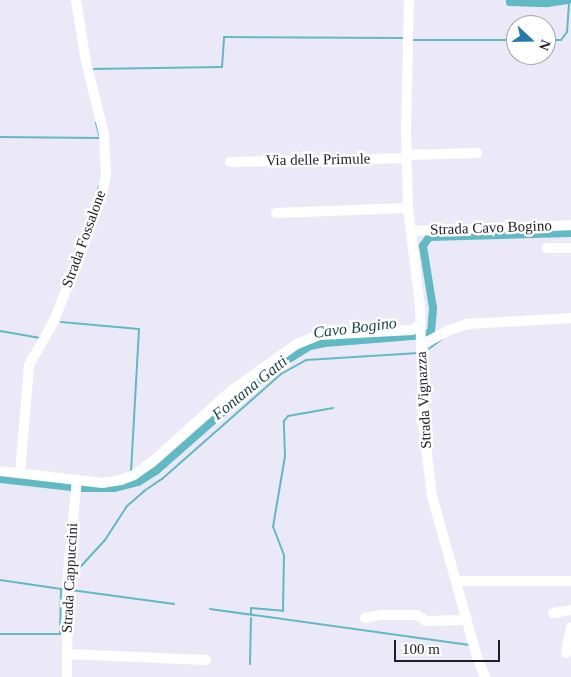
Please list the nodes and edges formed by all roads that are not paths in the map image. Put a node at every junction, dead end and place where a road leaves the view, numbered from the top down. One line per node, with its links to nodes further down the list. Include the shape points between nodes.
1 (76, 0): 15 (street, Strada Fossalone, via 86,62 104,134 106,174 102,195 54,321 29,365)
2 (409, 0): 4 (street, Strada Vignazza)
3 (477, 153): 4 (street, Via delle Primule)
4 (407, 156): 5 (street, Via delle Primule); 6 (street, Strada Vignazza)
5 (230, 162)
6 (408, 208): 7 (street); 9 (street, Strada Vignazza)
7 (276, 213)
8 (571, 225): 9 (street, Strada Cavo Bogino)
9 (411, 231): 13 (street, Strada Vignazza, via 420,306)
10 (547, 248): 11 (street)
11 (571, 248)
12 (571, 318): 13 (street, via 467,324)
13 (420, 341): 16 (street, via 412,330 320,335 297,344 232,390 134,475 102,483); 17 (street, Strada Vignazza, via 423,423 432,496)
14 (0, 471): 15 (street)
15 (20, 473): 16 (street)
16 (77, 480): 25 (street, Strada Cappuccini, via 68,572)
17 (456, 581): 18 (street); 22 (street, Strada Vignazza)
18 (571, 581)
19 (571, 610): 20 (street)
20 (553, 613)
21 (365, 618): 22 (street, via 418,615 426,620)
22 (467, 620): 28 (street, Strada Vignazza)
23 (571, 627): 24 (street)
24 (566, 653)
25 (66, 654): 26 (street); 27 (street, Strada Cappuccini)
26 (206, 660)
27 (66, 677)
28 (485, 677)

